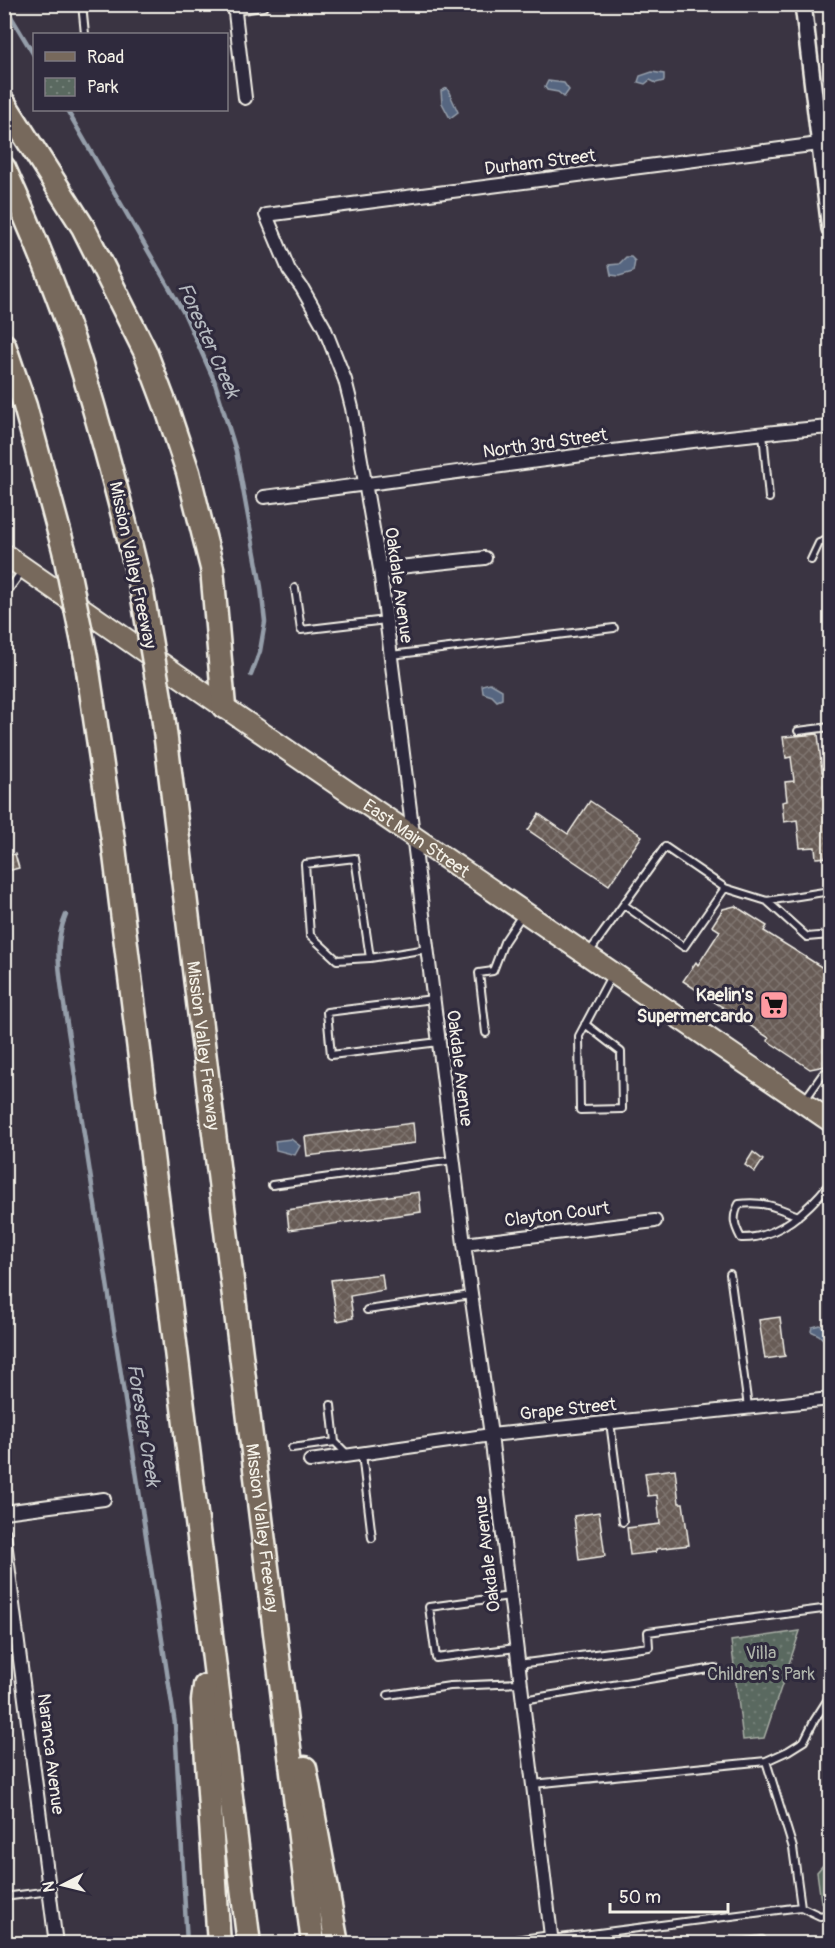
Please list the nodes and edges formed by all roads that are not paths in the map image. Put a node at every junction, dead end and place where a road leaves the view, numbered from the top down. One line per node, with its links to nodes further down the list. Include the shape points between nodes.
1 (82, 4): 5 (lane)
2 (263, 4): 4 (street)
3 (803, 4): 8 (street)
4 (234, 6): 6 (street)
5 (85, 33)
6 (245, 98)
7 (4, 103): 29 (highway, via 83,227 145,351 168,412 212,568)
8 (819, 144): 10 (street, Durham Street); 11 (street)
9 (4, 168): 74 (highway, Mission Valley Freeway, bridge, via 74,344 111,465 142,592 163,715)
10 (266, 215): 15 (street, Oakdale Avenue, via 289,270 314,308 336,353 352,408)
11 (831, 229)
12 (4, 345): 78 (highway, bridge, via 28,416 64,550 86,657 114,847)
13 (831, 427): 14 (street, North 3rd Street)
14 (763, 433): 15 (street, North 3rd Street); 17 (lane)
15 (365, 486): 16 (street, North 3rd Street); 23 (street, Oakdale Avenue)
16 (264, 497)
17 (768, 498)
18 (831, 539): 21 (lane, via 819,543)
19 (4, 554): 22 (main road, East Main Street)
20 (485, 558): 23 (street)
21 (811, 560)
22 (24, 568): 25 (lane); 29 (main road, East Main Street)
23 (380, 569): 26 (street, Oakdale Avenue)
24 (295, 588): 26 (lane, via 301,630)
25 (4, 596)
26 (387, 620): 28 (street, Oakdale Avenue)
27 (614, 628): 28 (lane)
28 (391, 655): 32 (street, Oakdale Avenue)
29 (224, 707): 32 (main road, East Main Street)
30 (831, 727): 31 (lane)
31 (798, 731)
32 (413, 836): 37 (main road, East Main Street); 39 (street, Oakdale Avenue)
33 (725, 888): 35 (lane); 36 (lane, via 665,848); 36 (lane, via 684,947)
34 (831, 891): 35 (lane)
35 (767, 901): 38 (lane, via 807,937)
36 (624, 905): 40 (lane)
37 (525, 912): 40 (main road, East Main Street); 45 (lane, via 504,942 493,971 478,973)
38 (831, 935)
39 (427, 949): 41 (lane); 43 (street, Oakdale Avenue)
40 (587, 955): 42 (main road, East Main Street)
41 (370, 958): 41 (lane, via 337,960 310,935 305,864 355,858)
42 (613, 972): 44 (lane); 48 (main road, East Main Street)
43 (433, 999): 46 (street, Oakdale Avenue); 46 (lane, via 327,1012 331,1055)
44 (585, 1024): 44 (lane, via 579,1036 580,1110 622,1109 621,1052)
45 (486, 1033)
46 (439, 1042): 50 (street, Oakdale Avenue)
47 (831, 1070): 48 (lane, via 823,1074)
48 (803, 1102): 49 (main road, East Main Street)
49 (831, 1121)
50 (453, 1160): 52 (lane); 55 (street, Oakdale Avenue)
51 (831, 1184): 53 (lane)
52 (272, 1185)
53 (798, 1216): 53 (lane, via 754,1238 741,1238 733,1215 739,1204 752,1203 772,1204)
54 (655, 1221): 55 (street, Clayton Court)
55 (464, 1244): 57 (street, Oakdale Avenue)
56 (730, 1274): 61 (lane)
57 (471, 1295): 58 (lane); 63 (street, Oakdale Avenue)
58 (367, 1310)
59 (831, 1399): 61 (street, Grape Street)
60 (331, 1405): 64 (lane)
61 (749, 1408): 62 (street, Grape Street)
62 (610, 1422): 63 (street, Grape Street); 71 (lane)
63 (491, 1435): 66 (street, Grape Street); 75 (street, Oakdale Avenue)
64 (335, 1442): 65 (lane); 67 (lane)
65 (292, 1448)
66 (362, 1454): 67 (street, Grape Street); 73 (lane)
67 (349, 1456): 68 (street, Grape Street)
68 (310, 1461)
69 (104, 1499): 70 (street)
70 (4, 1512)
71 (623, 1522)
72 (4, 1533): 77 (street, Naranca Avenue)
73 (372, 1538)
74 (270, 1593): 96 (highway, Mission Valley Freeway); 97 (highway)
75 (510, 1596): 79 (street, Oakdale Avenue); 79 (lane, via 429,1607 436,1658)
76 (831, 1608): 80 (lane, via 648,1632 649,1647)
77 (10, 1621): 88 (street, Naranca Avenue)
78 (210, 1636): 94 (highway, via 203,1701); 95 (highway)
79 (516, 1648): 80 (street, Oakdale Avenue)
80 (518, 1664): 82 (street, Oakdale Avenue)
81 (716, 1668): 85 (lane)
82 (520, 1683): 83 (lane, via 450,1686); 85 (street, Oakdale Avenue)
83 (388, 1695)
84 (831, 1699): 86 (lane, via 804,1741)
85 (522, 1701): 87 (street, Oakdale Avenue)
86 (766, 1761): 87 (lane); 90 (lane, via 794,1848)
87 (532, 1784): 92 (street, Oakdale Avenue)
88 (50, 1891): 89 (lane); 93 (street, Naranca Avenue)
89 (4, 1897)
90 (801, 1907): 91 (lane, via 820,1916); 92 (lane)
91 (831, 1914)
92 (551, 1939): 98 (lane)
93 (56, 1944)
94 (219, 1944)
95 (249, 1944)
96 (313, 1944)
97 (337, 1944)
98 (485, 1944)
99 (729, 1944): 100 (lane, via 762,1940)
100 (762, 1944)

